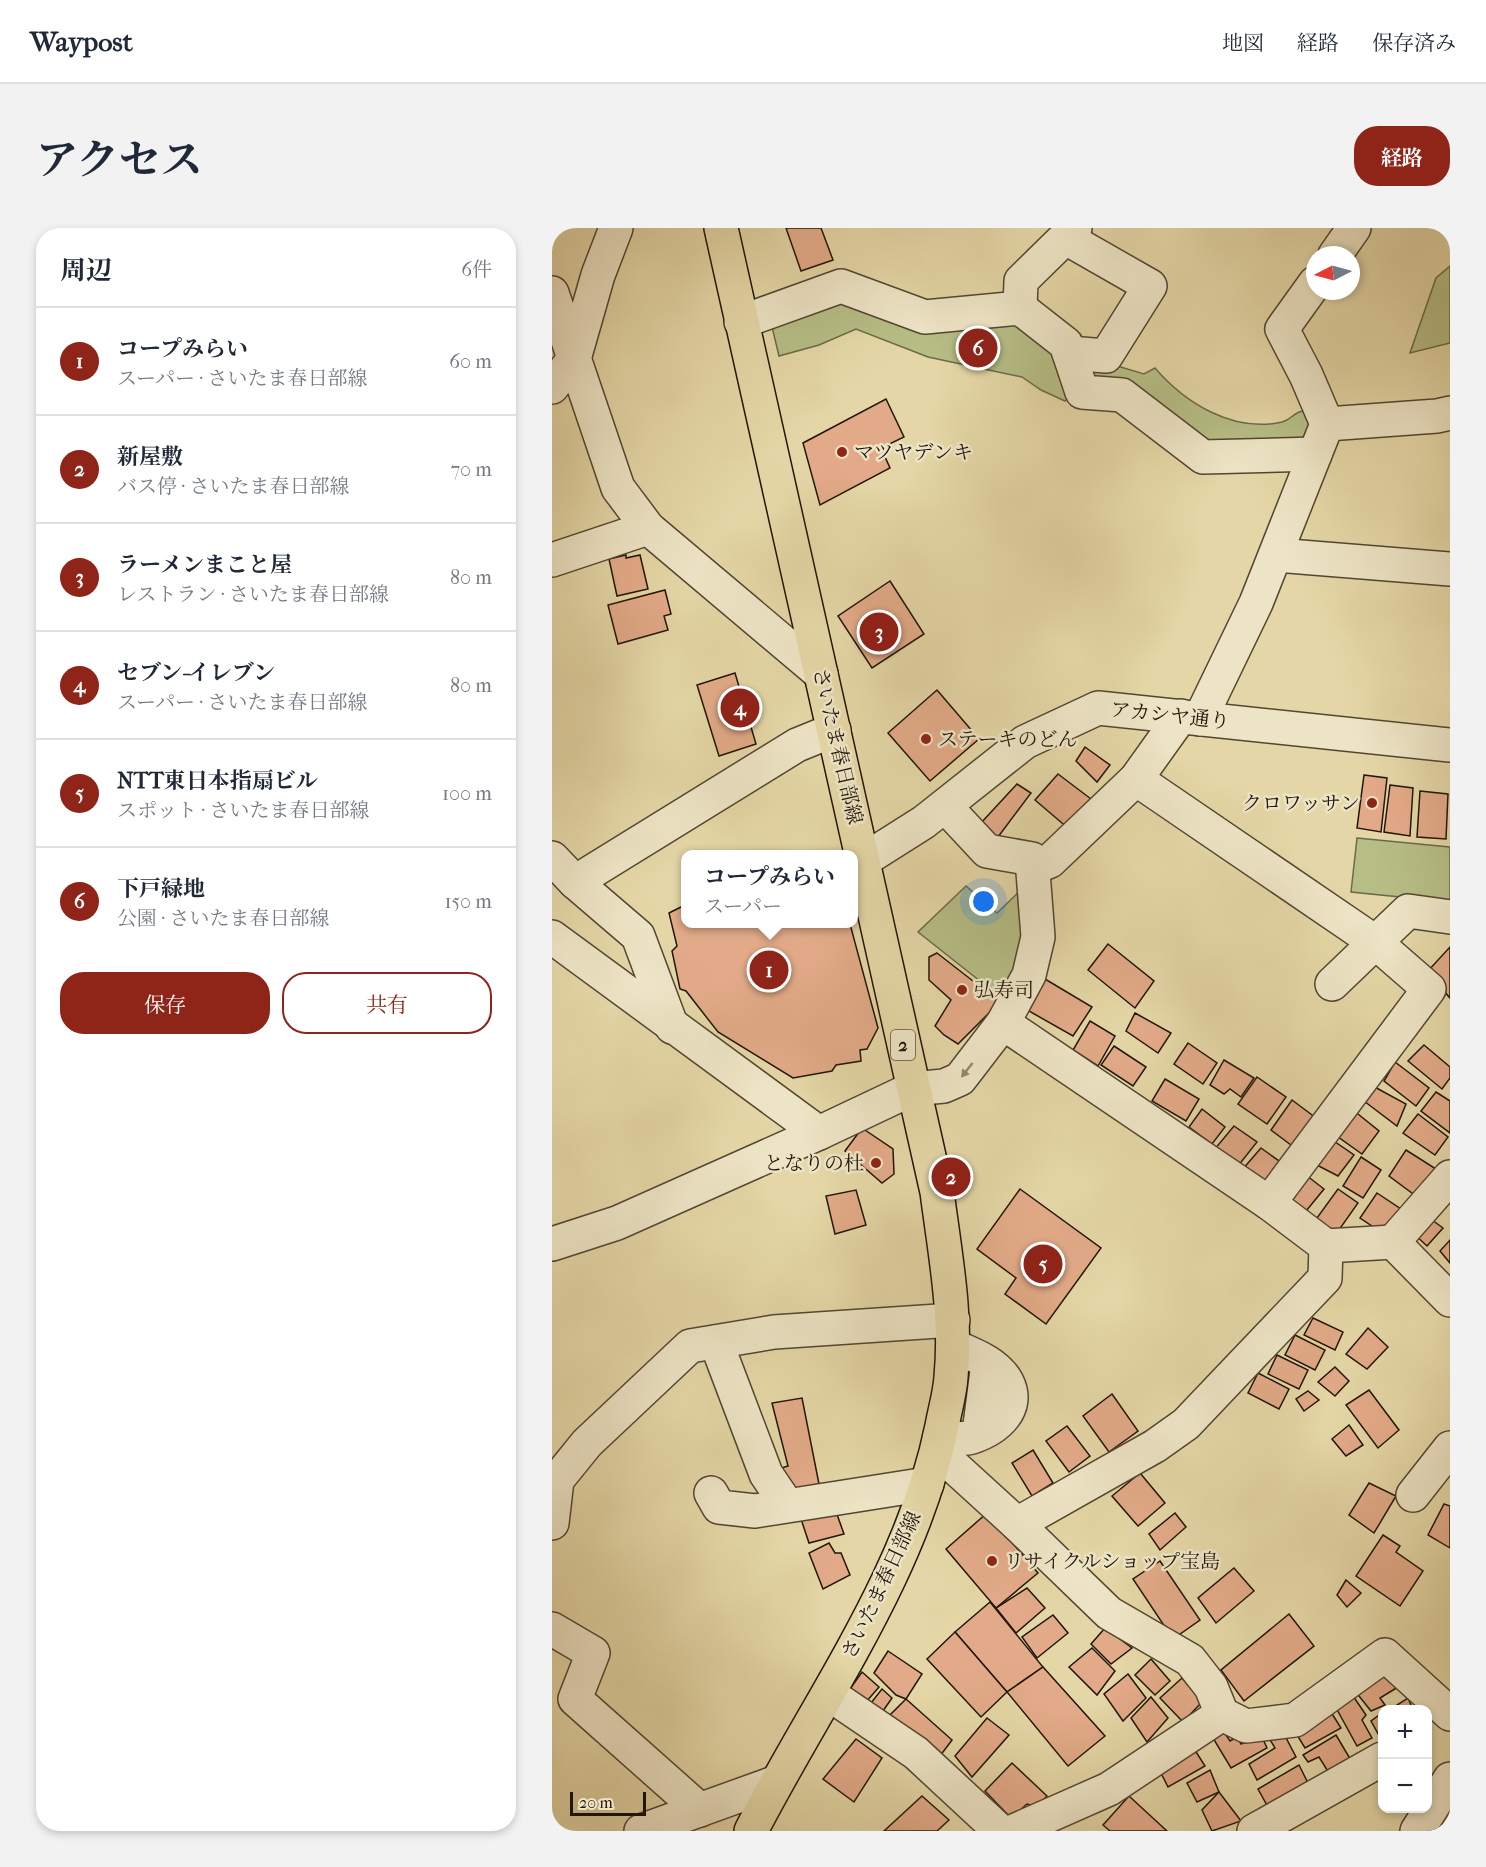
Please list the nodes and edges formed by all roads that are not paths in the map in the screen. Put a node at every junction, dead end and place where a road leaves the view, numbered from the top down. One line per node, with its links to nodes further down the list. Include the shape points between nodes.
1 (616, 228): 11 (street)
2 (721, 228): 9 (main road, さいたま春日部線 / 2)
3 (1354, 228): 5 (street)
4 (1071, 233): 8 (street, via 1021,281); 10 (street, via 1150,286 1106,356)
5 (1341, 246)
6 (552, 293): 11 (street)
7 (1306, 296): 14 (street, via 1282,329 1306,375)
8 (1020, 308): 9 (street, via 926,317 841,286); 10 (street, via 1066,344)
9 (741, 322): 19 (main road, さいたま春日部線 / 2)
10 (1069, 353): 14 (street, via 1082,392 1122,395 1203,457)
11 (574, 359): 12 (street); 15 (street, via 618,488)
12 (552, 387)
13 (1450, 413): 14 (street)
14 (1321, 439): 16 (street)
15 (648, 528): 17 (street); 19 (street)
16 (1276, 555): 18 (street); 20 (street, via 1256,603)
17 (552, 560)
18 (1450, 569)
19 (821, 674): 21 (main road, さいたま春日部線 / 2)
20 (1191, 717): 22 (street, アカシヤ通り); 23 (street); 24 (street, アカシヤ通り, via 1098,708 1025,742)
21 (834, 730): 26 (main road, さいたま春日部線 / 2); 28 (street, via 796,745)
22 (1450, 746)
23 (1136, 779): 27 (street, via 1050,861); 31 (street)
24 (945, 806): 26 (street, アカシヤ通り); 27 (street, via 987,851 1032,859)
25 (552, 858): 28 (street)
26 (864, 860): 35 (main road, さいたま春日部線 / 2)
27 (1033, 868): 33 (street, via 1038,937 1029,975)
28 (575, 882): 34 (street, via 638,936)
29 (1450, 917): 31 (street, via 1408,911)
30 (552, 938): 34 (street)
31 (1375, 942): 32 (street); 38 (street, via 1429,989)
32 (1332, 984)
33 (1003, 1023): 35 (street, one-way to 35, via 960,1079 944,1086); 38 (street)
34 (672, 1027): 36 (street)
35 (912, 1089): 36 (street); 43 (main road, さいたま春日部線 / 2, via 937,1192)
36 (819, 1133): 40 (street, via 617,1223)
37 (1450, 1177): 39 (street)
38 (1269, 1203): 41 (street)
39 (1393, 1242): 41 (street); 42 (street)
40 (552, 1244)
41 (1326, 1246): 53 (street, via 1325,1278 1186,1424 1155,1446)
42 (1450, 1300)
43 (953, 1333): 44 (street, via 774,1332); 45 (main road, さいたま春日部線 / 2, via 951,1380); 45 (street, via 1007,1381 1012,1395 1010,1410 989,1430)
44 (716, 1342): 47 (street, via 690,1346); 51 (street, via 766,1474)
45 (938, 1444): 48 (main road, さいたま春日部線 / 2); 53 (street)
46 (1450, 1448): 50 (street)
47 (554, 1478): 52 (street)
48 (927, 1484): 51 (street); 55 (main road, さいたま春日部線 / 2, via 898,1558)
49 (711, 1493): 51 (street, via 719,1507 755,1511)
50 (1413, 1495)
51 (787, 1505)
52 (552, 1523)
53 (1017, 1524): 56 (street, via 1109,1613 1190,1660 1211,1687)
54 (552, 1629): 62 (street, via 593,1653 575,1699)
55 (829, 1694): 61 (main road, さいたま春日部線 / 2); 65 (street, via 916,1753)
56 (1222, 1714): 57 (street, via 1246,1726 1295,1720 1385,1655); 66 (street, via 1109,1790)
57 (1450, 1714): 58 (street)
58 (1432, 1728)
59 (1378, 1762): 67 (street)
60 (1450, 1779): 68 (street)
61 (777, 1782): 62 (street); 64 (main road, さいたま春日部線 / 2)
62 (700, 1810): 63 (street)
63 (641, 1831)
64 (752, 1831)
65 (1000, 1831)
66 (1014, 1831)
67 (1254, 1831)
68 (1417, 1831)

